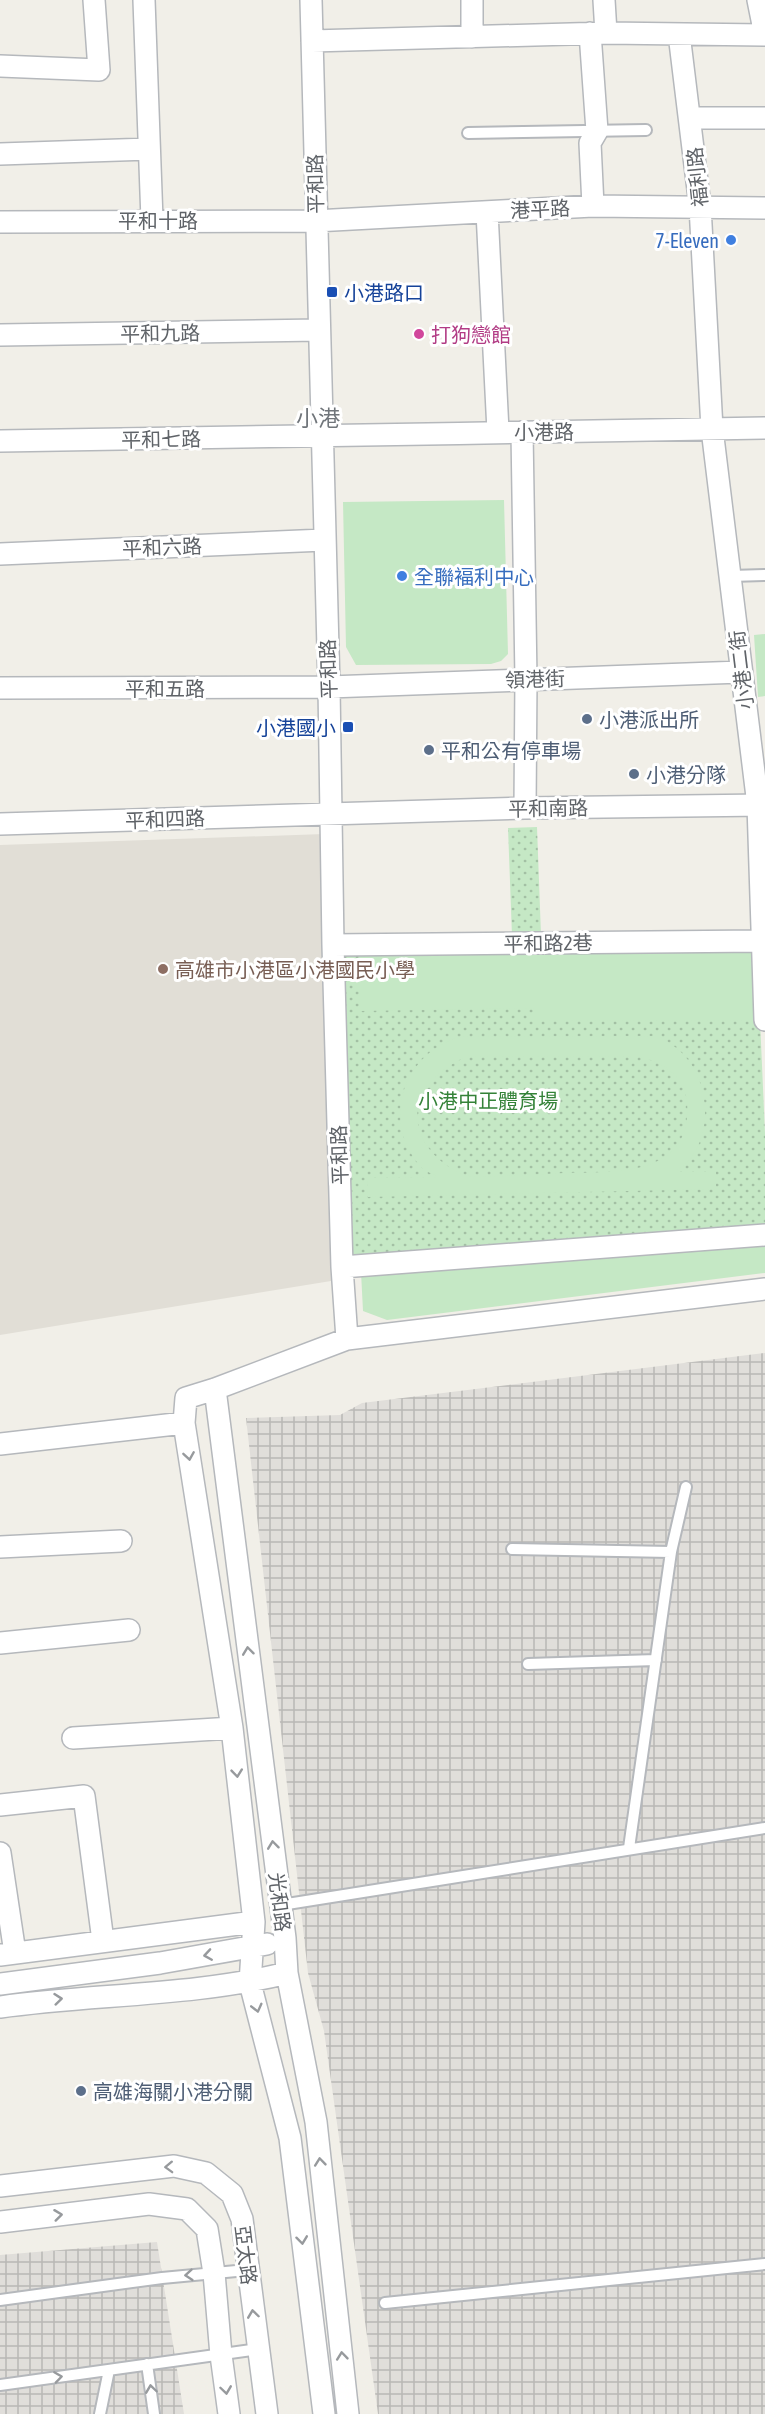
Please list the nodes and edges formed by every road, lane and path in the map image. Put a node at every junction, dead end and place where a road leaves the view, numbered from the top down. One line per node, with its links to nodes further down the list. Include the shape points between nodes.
1 (94, 0): 12 (street, via 99,70)
2 (144, 0): 18 (street)
3 (311, 0): 11 (street, 平和路)
4 (472, 0): 10 (street)
5 (604, 0): 7 (street)
6 (758, 0): 9 (street)
7 (598, 33): 8 (street); 10 (street); 16 (street)
8 (679, 34): 9 (street); 13 (street, 福利路)
9 (765, 35)
10 (472, 37): 11 (street)
11 (312, 40): 25 (street, 平和路)
12 (0, 66)
13 (691, 118): 14 (street); 21 (street, 福利路)
14 (765, 118)
15 (646, 130): 16 (lane)
16 (597, 131): 17 (lane); 20 (street, via 590,143)
17 (468, 133)
18 (149, 149): 19 (street); 24 (street)
19 (0, 154)
20 (593, 206): 21 (street, 港平路); 23 (street, 港平路)
21 (700, 206): 22 (street, 港平路); 30 (street, 福利路)
22 (765, 208)
23 (487, 212): 25 (street, 港平路); 31 (street)
24 (152, 220): 25 (street, 平和十路); 26 (street, 平和十路)
25 (315, 221): 27 (street, 平和路)
26 (0, 222)
27 (319, 330): 28 (street, 平和九路); 33 (street, 平和路)
28 (0, 335)
29 (765, 428): 30 (street, 小港路)
30 (712, 429): 32 (street, 小港路); 38 (street, 小港二街)
31 (498, 431): 32 (street, 小港路); 33 (street, 小港路)
32 (522, 432): 40 (street)
33 (322, 437): 34 (street, 平和七路); 35 (street, 平和路)
34 (0, 441)
35 (324, 540): 36 (street, 平和六路); 41 (street, 平和路)
36 (0, 554)
37 (765, 574): 38 (lane)
38 (730, 576): 39 (street, 小港二街)
39 (741, 672): 40 (street, 領港街); 43 (street, 小港二街)
40 (526, 679): 41 (street, 領港街); 44 (street)
41 (329, 687): 42 (street, 平和五路); 45 (street, 平和路)
42 (0, 688)
43 (761, 805): 44 (street, 平和南路); 47 (street, 小港二街)
44 (525, 808): 45 (street, 平和南路)
45 (330, 815): 46 (street, 平和四路); 48 (street, 平和路)
46 (0, 824)
47 (762, 941): 48 (street, 平和路2巷); 49 (street, 小港二街)
48 (333, 945): 51 (street, 平和路)
49 (765, 1020)
50 (765, 1235): 51 (street)
51 (342, 1267): 53 (street, 平和路)
52 (765, 1289): 53 (street)
53 (347, 1339): 54 (street)
54 (215, 1389): 55 (street, 光和路, via 186,1398); 72 (street, 光和路, one-way to 54)
55 (184, 1423): 56 (street); 66 (street, 光和路, one-way to 66)
56 (0, 1444)
57 (686, 1487): 61 (lane)
58 (121, 1541): 59 (street)
59 (0, 1547)
60 (512, 1550): 61 (lane)
61 (671, 1552): 64 (lane)
62 (129, 1629): 63 (street)
63 (0, 1643)
64 (656, 1660): 65 (lane); 70 (lane)
65 (528, 1664)
66 (232, 1728): 67 (street); 73 (street, 光和路, one-way to 73)
67 (73, 1738)
68 (0, 1805): 75 (street, via 84,1796)
69 (765, 1828): 70 (lane)
70 (629, 1848): 72 (lane)
71 (0, 1853): 77 (street)
72 (280, 1905): 74 (street, 光和路)
73 (254, 1922): 75 (street); 76 (street, 光和路)
74 (285, 1938): 76 (street); 78 (street, 光和路)
75 (103, 1941): 77 (street)
76 (254, 1948): 79 (street, 光和路); 80 (street, one-way to 80)
77 (8, 1954)
78 (287, 1973): 79 (street); 99 (street, 光和路, one-way to 78, via 315,2122)
79 (250, 1983): 81 (street, one-way to 79); 98 (street, 光和路, one-way to 98, via 290,2138)
80 (0, 1984)
81 (0, 2007)
82 (0, 2186): 85 (street, 亞太路, one-way to 82, via 242,2219 232,2194 206,2173 174,2166)
83 (0, 2222): 86 (street, 亞太路, one-way to 86, via 149,2204 187,2209 207,2229)
84 (765, 2264): 88 (lane)
85 (247, 2270): 86 (lane); 89 (street, 亞太路, one-way to 85)
86 (214, 2272): 87 (lane, one-way to 87); 90 (street, 亞太路)
87 (0, 2300)
88 (385, 2303)
89 (259, 2349): 90 (lane); 97 (street, 亞太路)
90 (221, 2355): 91 (lane); 96 (street, 亞太路, one-way to 96)
91 (147, 2364): 92 (lane); 95 (lane, one-way to 91)
92 (109, 2370): 93 (lane, one-way to 92); 94 (lane)
93 (0, 2385)
94 (100, 2414)
95 (154, 2414)
96 (229, 2414)
97 (267, 2414)
98 (324, 2414)
99 (348, 2414)

